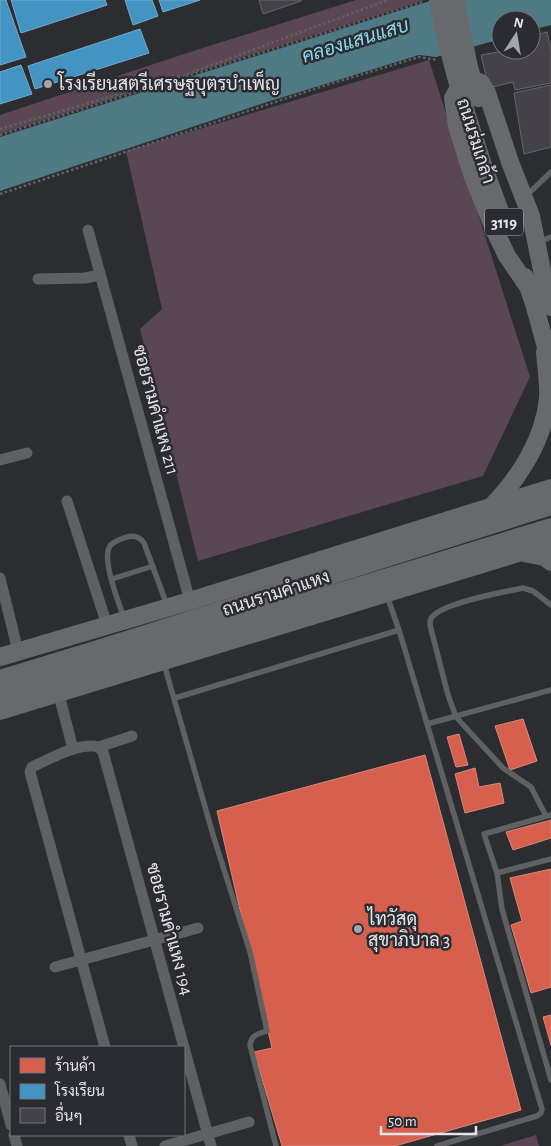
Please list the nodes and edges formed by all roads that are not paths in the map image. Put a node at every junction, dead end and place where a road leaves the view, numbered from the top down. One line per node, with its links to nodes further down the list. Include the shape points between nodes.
1 (455, 0): 3 (main road, ถนนร่มเกล้า / 3119, bridge, via 469,67)
2 (432, 1): 3 (main road, ถนนร่มเกล้า / 3119, bridge, via 453,64)
3 (470, 100): 10 (main road, ถนนร่มเกล้า / 3119, via 484,168)
4 (551, 172): 5 (lane)
5 (524, 197): 7 (main road); 10 (main road, via 487,93 481,83 466,81 453,98 456,126 507,256)
6 (88, 230): 8 (street, ซอยรามคำแหง 211)
7 (544, 240): 10 (main road)
8 (100, 275): 9 (street); 30 (street, ซอยรามคำแหง 211)
9 (38, 279)
10 (537, 289): 11 (main road, ถนนร่มเกล้า / 3119); 12 (main road, ถนนร่มเกล้า / 3119)
11 (551, 307)
12 (544, 342): 13 (main road, ถนนร่มเกล้า / 3119); 19 (main road, via 548,397 539,434 521,471)
13 (551, 364)
14 (27, 454): 15 (street)
15 (0, 460)
16 (551, 488): 19 (main road, ถนนรามคำแหง)
17 (67, 501): 34 (street)
18 (551, 506): 38 (main road, ถนนรามคำแหง, bridge)
19 (490, 507): 20 (main road, ถนนรามคำแหง)
20 (472, 513): 25 (main road, via 526,506 539,513 536,528); 30 (main road, ถนนรามคำแหง)
21 (551, 527): 38 (main road, ถนนรามคำแหง, bridge)
22 (551, 543): 23 (main road, ถนนรามคำแหง)
23 (523, 552): 24 (main road); 25 (main road, ถนนรามคำแหง)
24 (551, 562)
25 (484, 564): 29 (main road, ถนนรามคำแหง)
26 (153, 566): 28 (lane); 28 (lane, via 142,539 130,536 115,542 107,552); 32 (lane)
27 (0, 578): 36 (street)
28 (112, 579): 33 (lane)
29 (387, 594): 35 (lane); 39 (main road, ถนนรามคำแหง)
30 (190, 600): 32 (main road, ถนนรามคำแหง)
31 (551, 605): 46 (lane, via 533,591 523,588 452,606 434,614 430,625)
32 (167, 607): 33 (main road, ถนนรามคำแหง)
33 (124, 620): 34 (main road, ถนนรามคำแหง)
34 (107, 626): 36 (main road, ถนนรามคำแหง)
35 (400, 630): 44 (lane); 47 (lane)
36 (18, 651): 37 (main road, ถนนรามคำแหง)
37 (0, 656)
38 (103, 656): 40 (main road, ถนนรามคำแหง); 43 (main road, ถนนรามคำแหง)
39 (163, 662): 42 (main road, ถนนรามคำแหง); 44 (lane)
40 (0, 679)
41 (551, 690): 46 (lane)
42 (59, 695): 45 (main road, ถนนรามคำแหง); 50 (street)
43 (0, 696)
44 (175, 698): 67 (lane, via 252,961 267,1031 254,1035 250,1045)
45 (0, 711)
46 (456, 717): 47 (lane); 51 (lane, via 503,768 532,787)
47 (427, 724): 68 (lane, via 542,1109 537,1116)
48 (132, 736): 49 (street)
49 (99, 747): 50 (street); 55 (street, ซอยรามคำแหง 194)
50 (74, 749): 56 (street, via 32,767 30,772)
51 (549, 816): 53 (lane, via 484,834)
52 (551, 858): 53 (lane)
53 (498, 873): 61 (lane, via 502,909)
54 (198, 928): 55 (street)
55 (154, 939): 56 (street); 59 (street, ซอยรามคำแหง 194)
56 (81, 960): 57 (street); 58 (street)
57 (55, 967)
58 (105, 1046)
59 (184, 1046)
60 (185, 1050): 65 (street, ซอยรามคำแหง 194)
61 (551, 1080)
62 (0, 1084): 63 (street)
63 (10, 1121)
64 (250, 1122): 65 (street)
65 (210, 1140): 66 (street)
66 (165, 1146)
67 (276, 1146)
68 (437, 1146)

